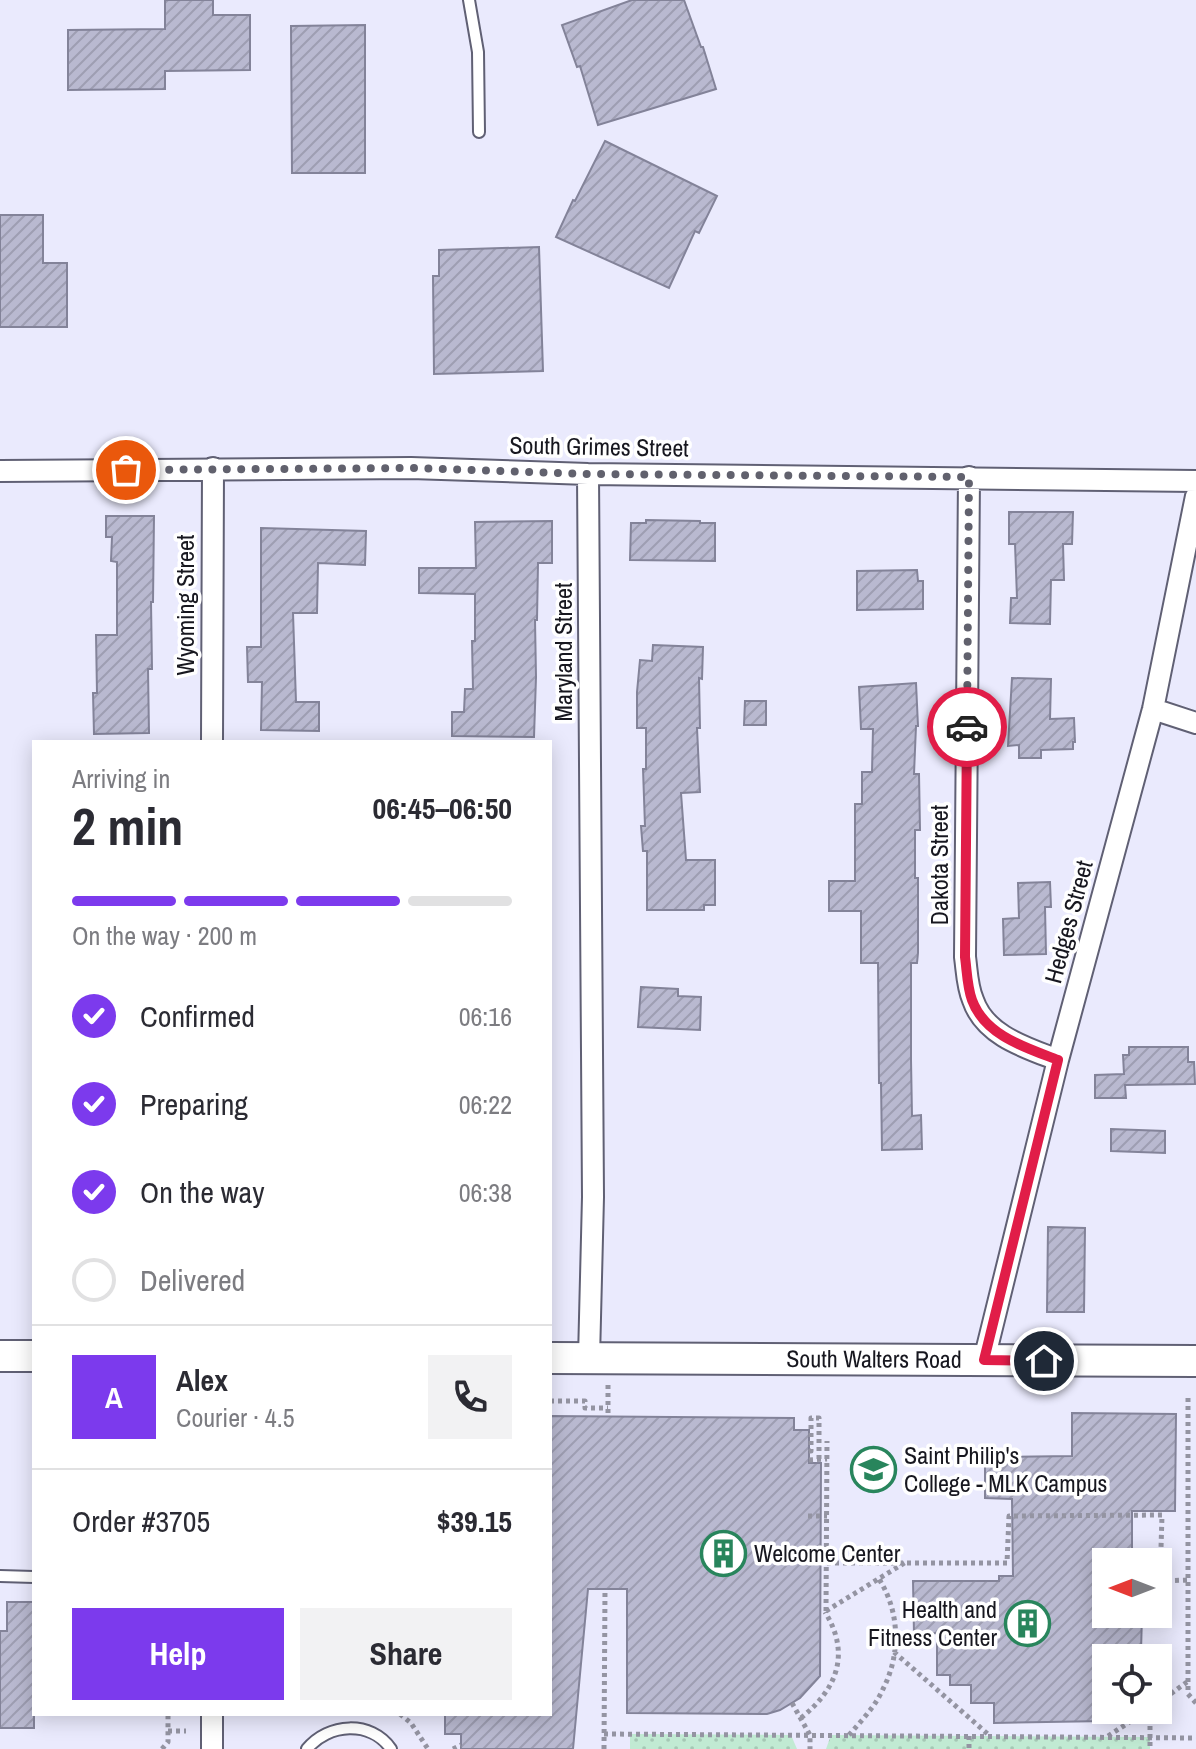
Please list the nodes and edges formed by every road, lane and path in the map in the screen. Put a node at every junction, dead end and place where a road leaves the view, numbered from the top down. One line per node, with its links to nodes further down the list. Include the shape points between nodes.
1 (469, 0): 2 (lane, via 478,52)
2 (479, 132)
3 (213, 468): 4 (street, South Grimes Street); 5 (street, South Grimes Street); 11 (street, Wyoming Street)
4 (0, 471)
5 (588, 474): 6 (street, South Grimes Street); 16 (street, Maryland Street, via 593,1181)
6 (969, 477): 7 (street, South Grimes Street); 12 (street, Dakota Street, via 968,982 983,1020 1023,1046)
7 (1196, 481)
8 (1196, 496): 9 (street, Hedges Street)
9 (1153, 709): 10 (street); 12 (street, Hedges Street)
10 (1196, 723)
11 (212, 740)
12 (1058, 1060): 17 (street, Hedges Street)
13 (0, 1356): 14 (main road)
14 (32, 1356)
15 (552, 1358): 16 (main road, South Walters Road)
16 (589, 1358): 17 (main road, South Walters Road)
17 (984, 1360): 18 (main road, South Walters Road)
18 (1196, 1361)
19 (608, 1384): 22 (path)
20 (1188, 1398): 29 (path)
21 (552, 1401): 22 (path, via 585,1401 585,1408)
22 (608, 1408): 23 (path)
23 (608, 1416)
24 (827, 1441): 27 (path)
25 (809, 1451): 26 (path, via 811,1418 819,1418)
26 (819, 1459): 27 (path); 28 (path)
27 (827, 1459): 32 (path)
28 (809, 1460)
29 (1188, 1487): 30 (path); 39 (path)
30 (1196, 1487)
31 (808, 1516): 32 (path)
32 (827, 1516): 35 (path)
33 (1160, 1548): 34 (path, via 1162,1515 1009,1516 1007,1563)
34 (907, 1562): 35 (path); 38 (path)
35 (827, 1563): 42 (path)
36 (0, 1576): 37 (lane)
37 (32, 1577)
38 (879, 1579): 42 (path); 43 (path, via 896,1622)
39 (1188, 1580): 40 (path); 44 (path)
40 (1172, 1581)
41 (605, 1589): 56 (path)
42 (825, 1611): 51 (path, via 840,1650 837,1670 831,1685)
43 (894, 1652): 58 (path, via 883,1689); 60 (path)
44 (1188, 1682): 45 (path); 47 (path, via 1188,1694)
45 (1172, 1693)
46 (792, 1703): 51 (path)
47 (1196, 1703)
48 (168, 1716): 54 (path)
49 (212, 1716): 66 (street)
50 (402, 1716): 69 (path)
51 (801, 1718): 57 (path)
52 (1127, 1724): 61 (path)
53 (1150, 1724): 62 (path)
54 (168, 1731): 55 (path); 65 (path)
55 (186, 1731)
56 (604, 1734): 57 (path); 71 (path)
57 (810, 1735): 58 (path); 72 (path)
58 (849, 1735): 59 (path)
59 (969, 1736): 60 (path); 73 (path)
60 (991, 1736): 61 (path)
61 (1106, 1737): 62 (path)
62 (1150, 1737): 63 (path); 74 (path)
63 (1196, 1738)
64 (461, 1745): 70 (path)
65 (162, 1749)
66 (212, 1749)
67 (307, 1749): 68 (lane, via 339,1728 357,1728 373,1733)
68 (391, 1749)
69 (428, 1749)
70 (453, 1749)
71 (604, 1749)
72 (810, 1749)
73 (969, 1749)
74 (1150, 1749)

